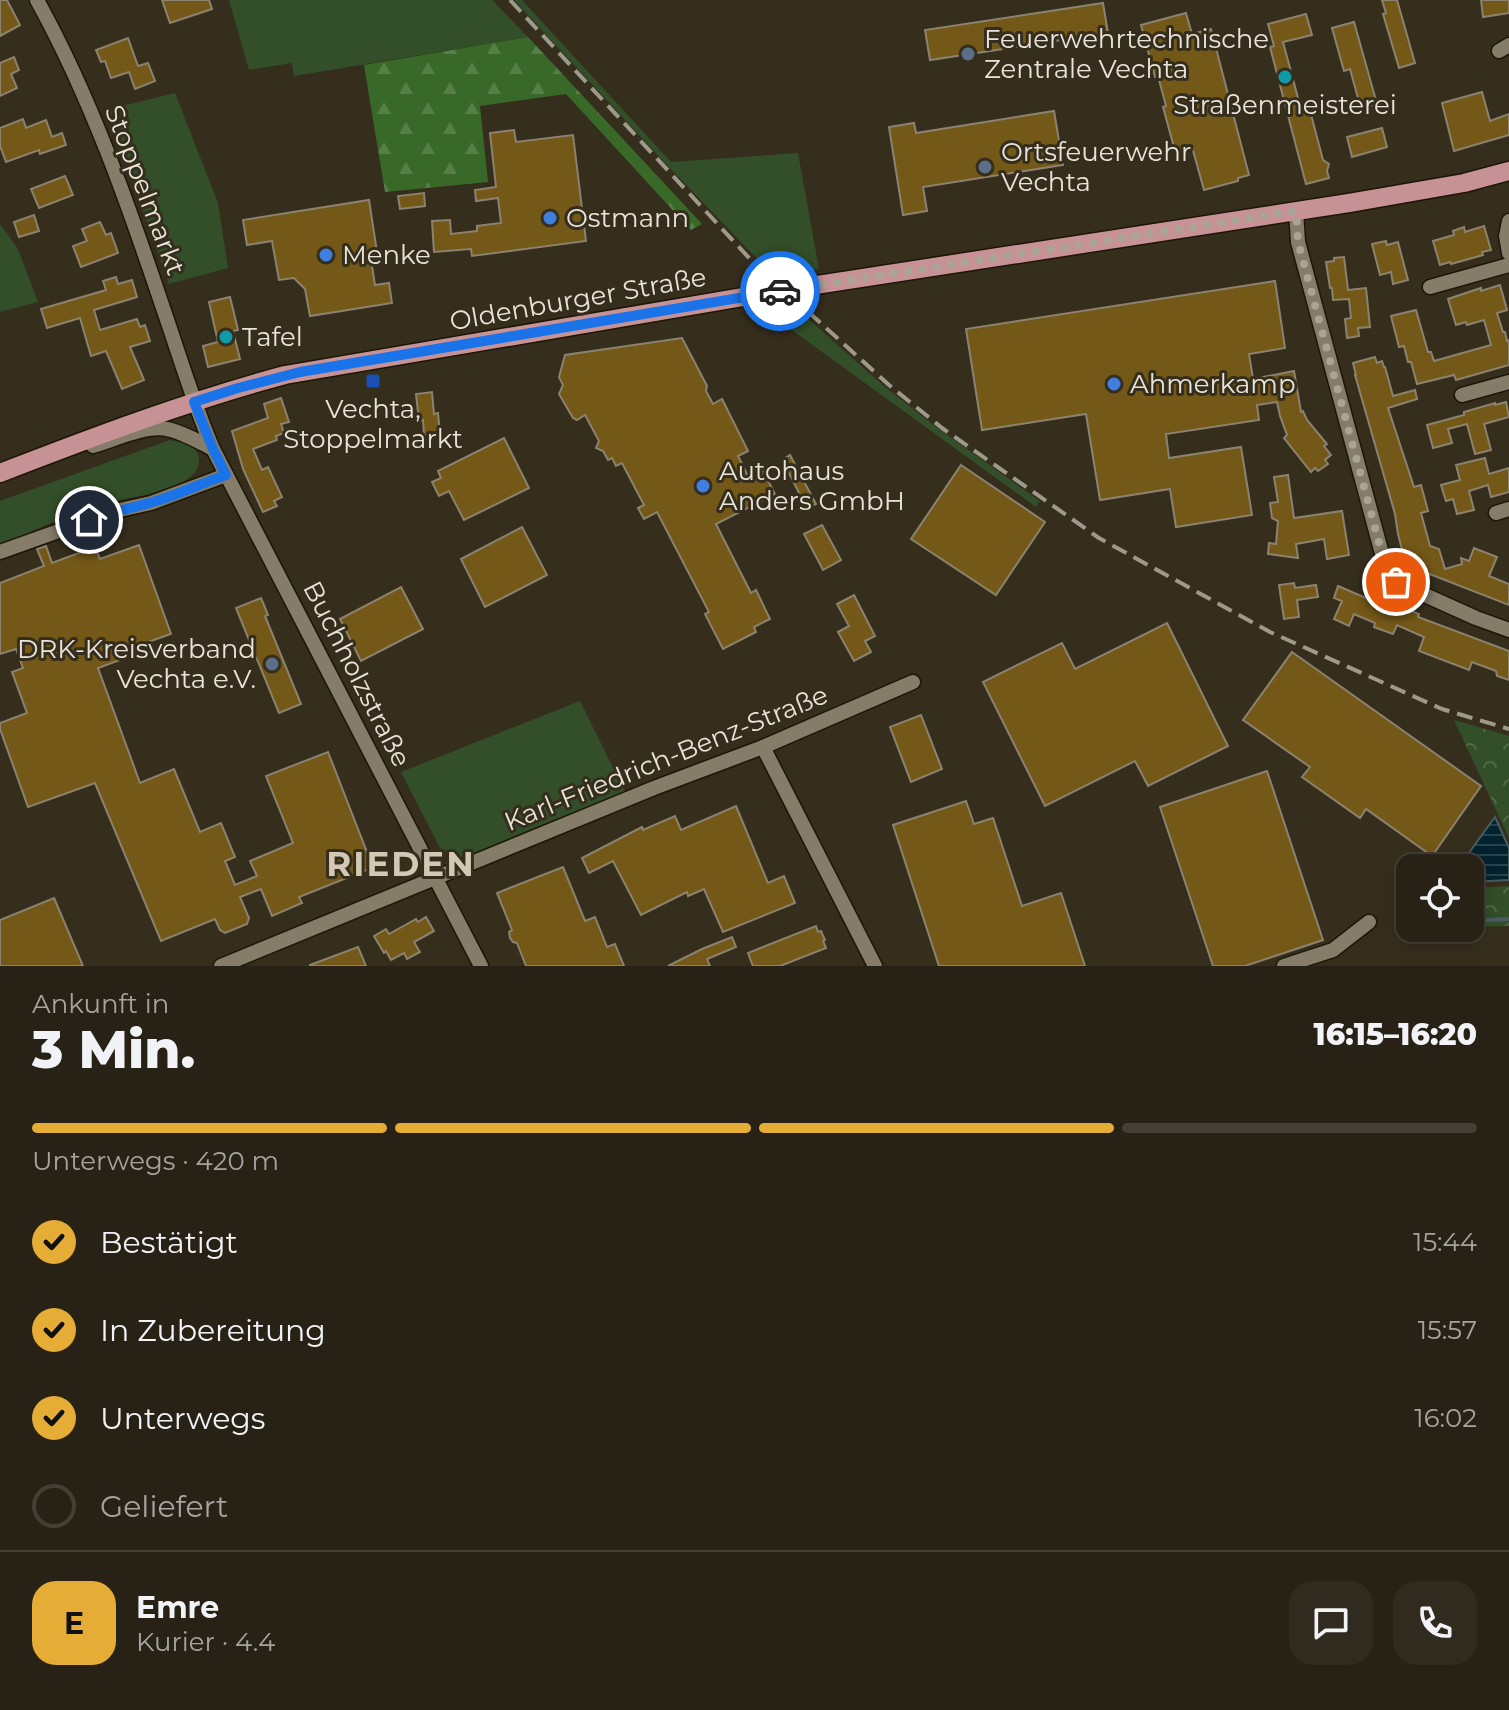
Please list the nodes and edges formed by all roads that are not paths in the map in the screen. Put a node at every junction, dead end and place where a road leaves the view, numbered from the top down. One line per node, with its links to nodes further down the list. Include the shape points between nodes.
1 (37, 0): 10 (street, Stoppelmarkt, via 126,202)
2 (1509, 171): 3 (main road, Oldenburger Straße)
3 (1296, 211): 10 (main road, Oldenburger Straße, via 329,367); 16 (street, via 1298,242 1385,565 1396,582)
4 (1509, 221): 5 (street)
5 (1509, 253)
6 (1509, 265): 7 (street)
7 (1430, 287)
8 (1509, 382): 9 (street)
9 (1462, 395)
10 (194, 402): 11 (street, Buchholzstraße); 12 (main road, Oldenburger Straße)
11 (213, 449): 12 (street, via 165,428 147,429); 14 (street, Buchholzstraße)
12 (30, 462): 13 (main road, Oldenburger Straße)
13 (0, 473)
14 (226, 475): 15 (street); 19 (street, Buchholzstraße)
15 (0, 552)
16 (1509, 630)
17 (913, 682): 18 (street, Karl-Friedrich-Benz-Straße)
18 (763, 747): 19 (street, Karl-Friedrich-Benz-Straße); 23 (street)
19 (436, 879): 21 (street, Karl-Friedrich-Benz-Straße); 22 (street, Buchholzstraße)
20 (1369, 922): 24 (street, via 1333,950)
21 (221, 966)
22 (481, 966)
23 (875, 966)
24 (1284, 966)

